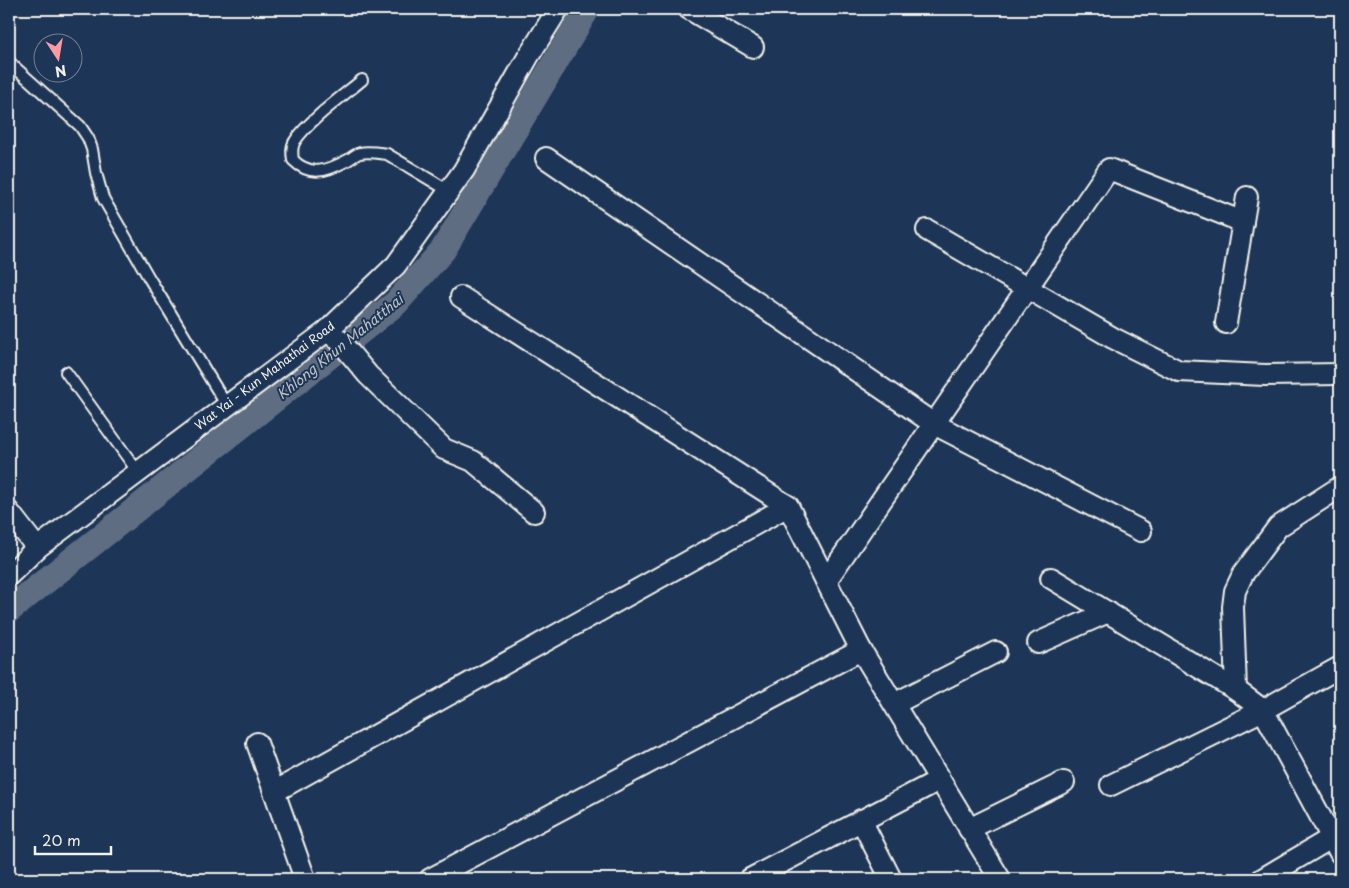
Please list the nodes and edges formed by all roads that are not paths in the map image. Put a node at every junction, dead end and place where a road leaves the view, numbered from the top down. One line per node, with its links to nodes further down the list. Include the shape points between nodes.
1 (558, 9): 7 (street, Wat Yai - Kun Mahathai Road)
2 (689, 9): 3 (street)
3 (753, 47)
4 (9, 62): 17 (lane, via 80,126 88,138 103,198)
5 (362, 80): 7 (lane, via 306,128 294,142 293,160 305,169 321,172 360,153 387,154)
6 (546, 158): 18 (street)
7 (449, 191): 14 (street, Wat Yai - Kun Mahathai Road, via 396,265)
8 (1247, 197): 9 (street)
9 (1243, 222): 11 (street, via 1109,169); 13 (street)
10 (927, 230): 11 (street)
11 (1028, 288): 16 (street, via 1113,338 1179,370 1265,375); 18 (street)
12 (461, 297): 21 (street)
13 (1226, 323)
14 (332, 335): 17 (street, Wat Yai - Kun Mahathai Road); 23 (street, via 444,449 473,461)
15 (66, 372): 19 (lane)
16 (1340, 374)
17 (226, 406): 19 (street, Wat Yai - Kun Mahathai Road)
18 (934, 424): 24 (street); 28 (street)
19 (138, 472): 25 (street, Wat Yai - Kun Mahathai Road)
20 (1340, 486): 34 (street, via 1278,527 1243,574 1233,607)
21 (788, 506): 28 (street); 41 (street)
22 (9, 512): 25 (street)
23 (534, 512)
24 (1141, 531)
25 (37, 548): 26 (street, Wat Yai - Kun Mahathai Road)
26 (9, 574)
27 (1051, 578): 29 (street)
28 (826, 581): 31 (street)
29 (1108, 612): 30 (street); 34 (street)
30 (1038, 643)
31 (861, 650): 35 (street); 46 (street)
32 (996, 652): 35 (street)
33 (1340, 667): 36 (street)
34 (1236, 690): 36 (street)
35 (894, 704): 38 (street)
36 (1263, 710): 40 (street); 44 (street)
37 (257, 743): 41 (street)
38 (939, 780): 42 (street); 43 (street)
39 (1064, 782): 43 (street)
40 (1111, 785)
41 (274, 792): 45 (street)
42 (861, 820): 47 (street); 48 (street)
43 (969, 829): 49 (street)
44 (1337, 845): 50 (street)
45 (305, 879)
46 (430, 879)
47 (750, 879)
48 (891, 879)
49 (1000, 879)
50 (1262, 879)

